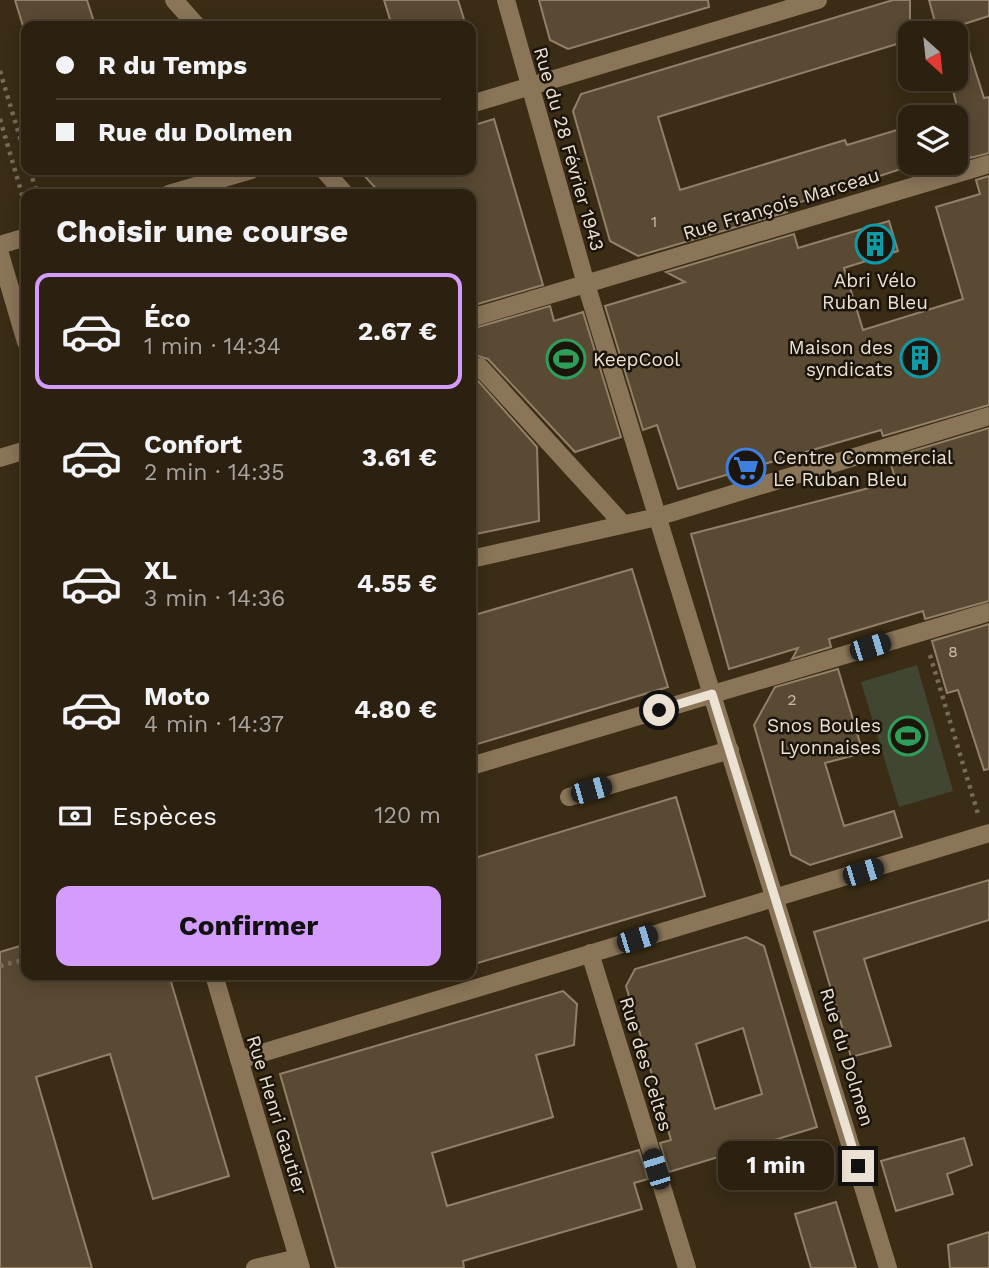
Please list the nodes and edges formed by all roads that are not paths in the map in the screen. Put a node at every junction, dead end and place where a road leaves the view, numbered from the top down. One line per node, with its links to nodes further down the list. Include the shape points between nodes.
1 (174, 0): 4 (street)
2 (506, 0): 5 (street, Rue du 28 Février 1943)
3 (818, 0): 5 (street)
4 (193, 21)
5 (529, 86): 6 (street); 15 (street, Rue du 28 Février 1943)
6 (476, 102)
7 (989, 164): 15 (street, Rue François Marceau)
8 (234, 175): 10 (street)
9 (328, 175): 11 (street)
10 (186, 189)
11 (341, 189)
12 (21, 239): 13 (street)
13 (0, 245)
14 (0, 254): 17 (street)
15 (586, 284): 16 (street, Rue François Marceau); 22 (street, Rue du 28 Février 1943)
16 (476, 317)
17 (21, 325)
18 (480, 367): 23 (street)
19 (989, 416): 22 (street)
20 (21, 452): 21 (street)
21 (0, 458)
22 (657, 517): 23 (street); 26 (street, Rue du 28 Février 1943)
23 (623, 524): 24 (street)
24 (476, 558)
25 (989, 612): 26 (street)
26 (712, 694): 27 (street, Rue du Dolmen); 28 (street)
27 (730, 750): 29 (street); 31 (street, Rue du Dolmen)
28 (476, 765)
29 (569, 797)
30 (986, 834): 31 (street)
31 (776, 897): 32 (street); 38 (street, Rue du Dolmen)
32 (590, 954): 34 (street); 37 (street, Rue des Celtes)
33 (215, 980): 34 (street, Rue Henri Gautier)
34 (239, 1060): 35 (street, Rue Henri Gautier)
35 (300, 1263): 36 (street)
36 (255, 1268)
37 (687, 1268)
38 (888, 1268)

